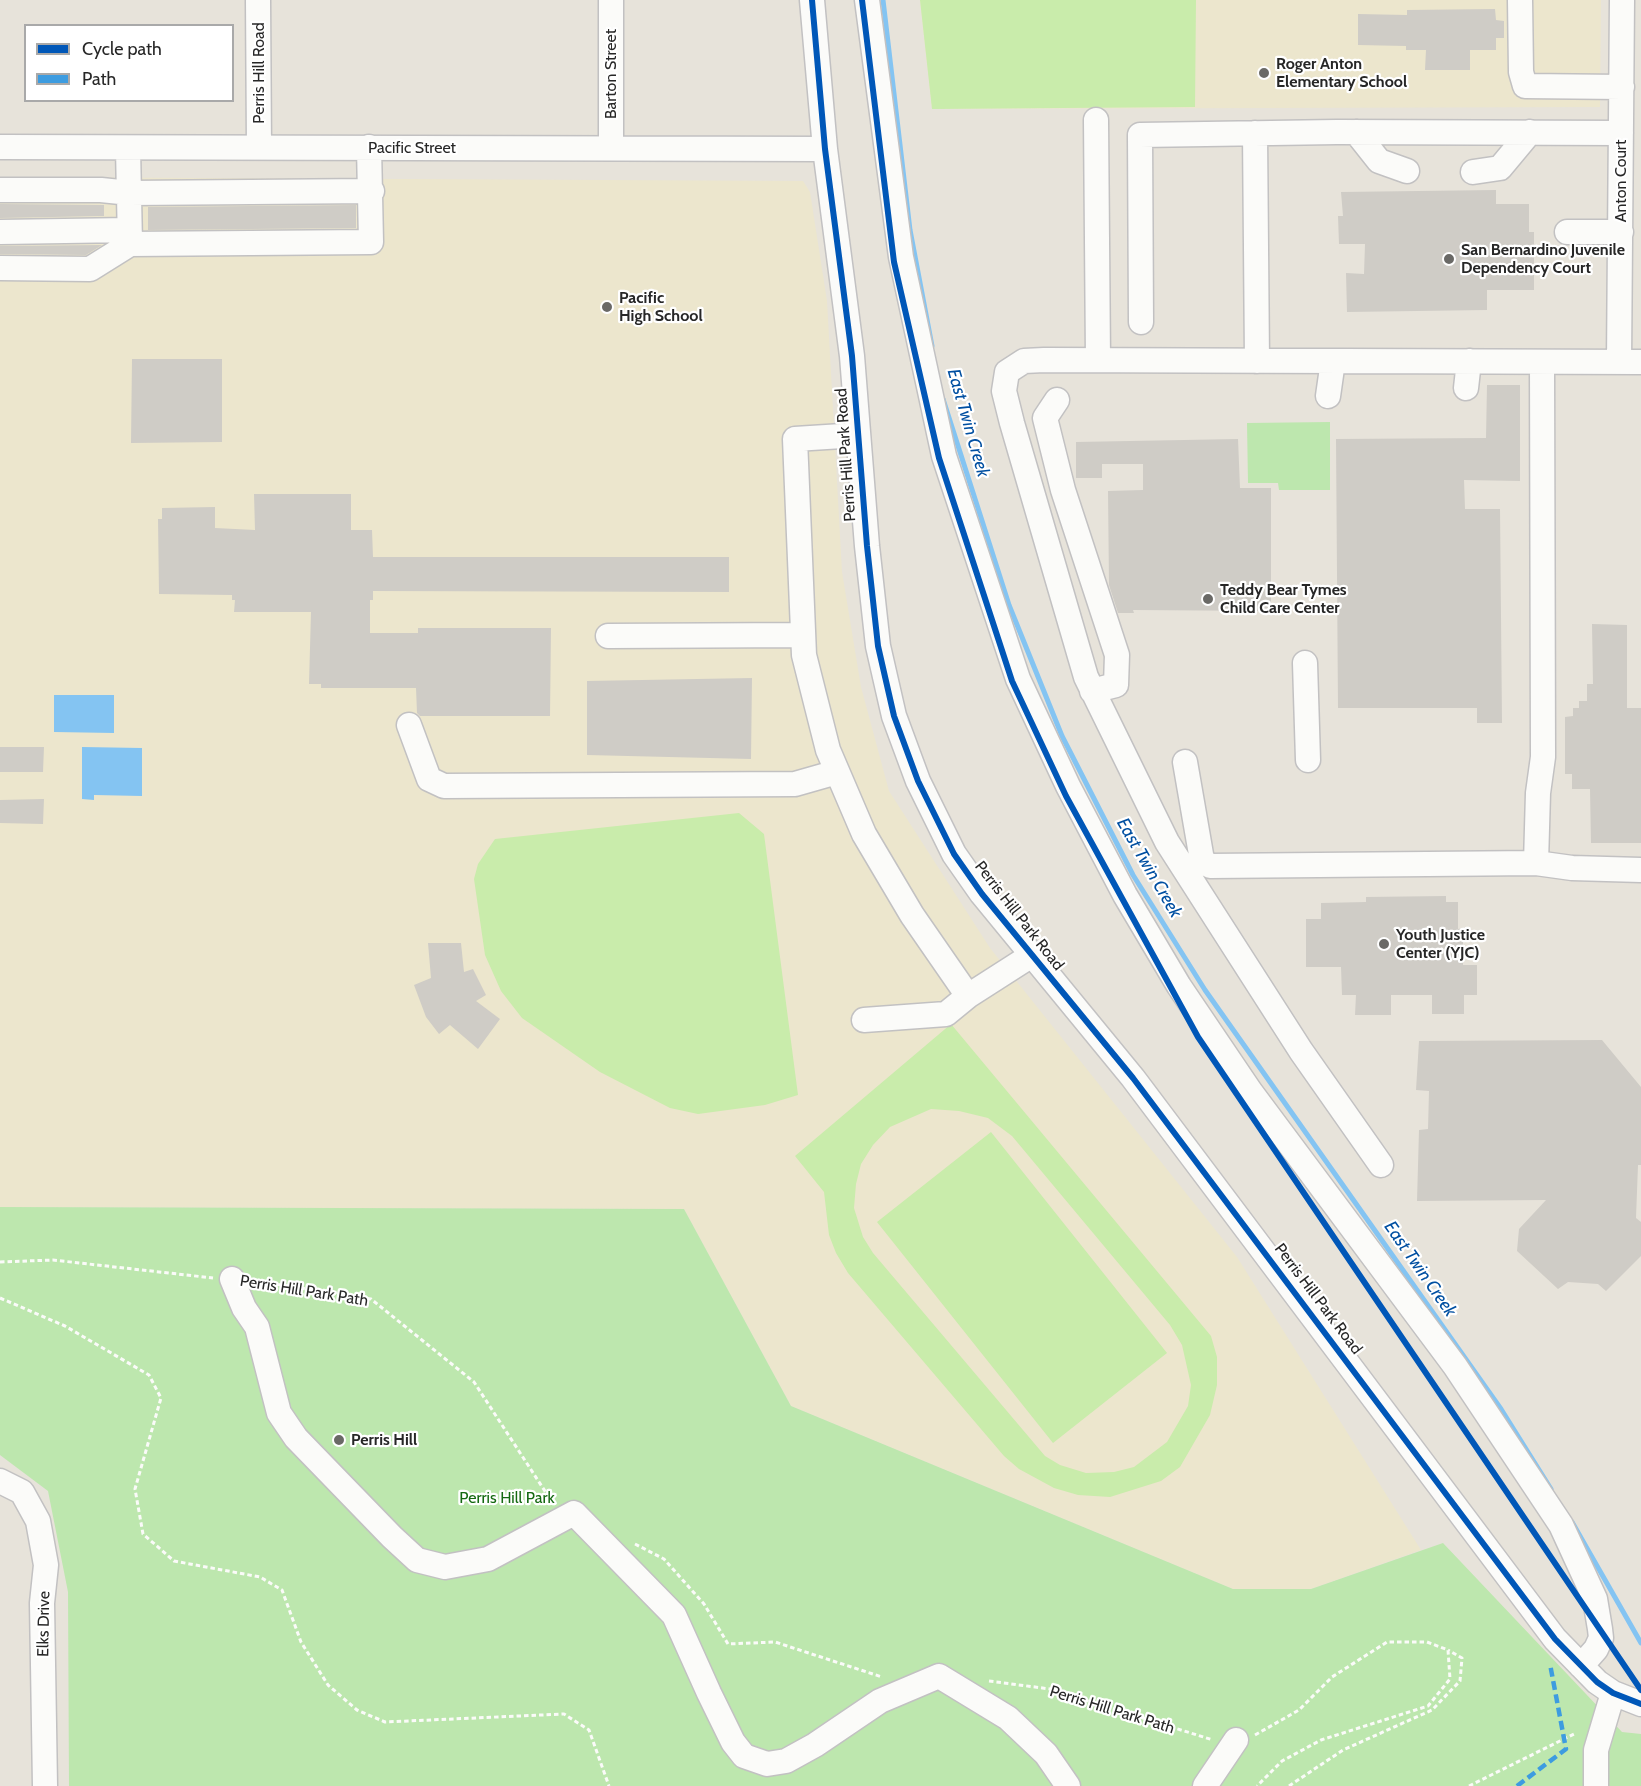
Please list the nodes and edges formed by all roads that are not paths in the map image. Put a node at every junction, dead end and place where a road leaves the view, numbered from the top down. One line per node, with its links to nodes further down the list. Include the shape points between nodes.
1 (258, 0): 14 (street, Perris Hill Road)
2 (611, 0): 17 (street, Barton Street)
3 (812, 0): 18 (street, Perris Hill Park Road)
4 (867, 0): 59 (street, via 901,257 944,456 1018,679 1073,796 1179,986 1455,1366 1561,1525 1595,1599 1601,1638 1596,1649)
5 (1520, 0): 7 (street, via 1521,72 1525,86)
6 (1622, 0): 7 (street, Anton Court)
7 (1622, 87): 11 (street, Anton Court)
8 (1096, 120): 31 (street)
9 (1356, 132): 10 (street); 12 (street); 19 (street, via 1379,161)
10 (1530, 132): 11 (street); 20 (street, via 1500,168)
11 (1622, 132): 21 (street, Anton Court)
12 (1255, 133): 30 (street, via 1140,135); 32 (street)
13 (0, 147): 16 (street, Pacific Street)
14 (259, 147): 15 (street, Pacific Street); 16 (street, Pacific Street)
15 (369, 147): 17 (street, Pacific Street); 23 (street)
16 (128, 148): 24 (street)
17 (611, 148): 18 (street, Pacific Street)
18 (825, 149): 40 (street, Perris Hill Park Road, via 852,356)
19 (1407, 171)
20 (1473, 172)
21 (1631, 181): 27 (street, Anton Court)
22 (0, 190): 24 (street)
23 (372, 191): 24 (street); 28 (street, via 371,242)
24 (130, 193): 28 (street)
25 (0, 232): 28 (street)
26 (1568, 232): 27 (street)
27 (1621, 232): 36 (street, Anton Court)
28 (130, 237): 29 (street, via 90,268)
29 (0, 268)
30 (1141, 322)
31 (1098, 360): 32 (street); 42 (street, via 1024,361 1007,372 1004,391)
32 (1257, 360): 33 (street)
33 (1333, 361): 34 (street); 38 (street)
34 (1469, 361): 35 (street); 37 (street)
35 (1542, 362): 36 (street); 51 (street, via 1544,757 1538,793)
36 (1630, 362)
37 (1466, 388)
38 (1328, 396)
39 (1057, 400): 41 (street, via 1045,418)
40 (858, 435): 43 (street, via 795,439); 53 (street, Perris Hill Park Road, via 878,646 894,716 918,781 954,854)
41 (1063, 489): 42 (street); 46 (street, via 1117,655 1116,685)
42 (1037, 510): 46 (street)
43 (803, 634): 44 (street); 50 (street, via 810,686)
44 (608, 636)
45 (1305, 663): 48 (street)
46 (1092, 691): 56 (street, via 1167,842 1301,1051)
47 (409, 725): 50 (street, via 429,779 444,786 795,784)
48 (1308, 760)
49 (1185, 762): 51 (street, via 1202,860 1210,866)
50 (837, 772): 54 (street, via 864,834 912,915)
51 (1536, 863): 52 (street)
52 (1641, 870)
53 (1032, 955): 54 (street); 59 (street, Perris Hill Park Road, via 1140,1087 1555,1639)
54 (968, 996): 55 (street, via 946,1014)
55 (864, 1020)
56 (1382, 1165)
57 (232, 1280): 63 (street, via 257,1327 279,1413 296,1438 417,1560 445,1567 488,1559 574,1513 674,1615 733,1742 744,1756 767,1764 786,1761 880,1701 939,1676 1008,1718 1046,1754)
58 (0, 1481): 62 (street, Elks Drive, via 22,1492 38,1521 46,1565 42,1603)
59 (1597, 1680): 60 (street); 65 (street)
60 (1639, 1704)
61 (1236, 1740): 64 (street)
62 (45, 1786)
63 (1068, 1786)
64 (1205, 1786)
65 (1596, 1786)

